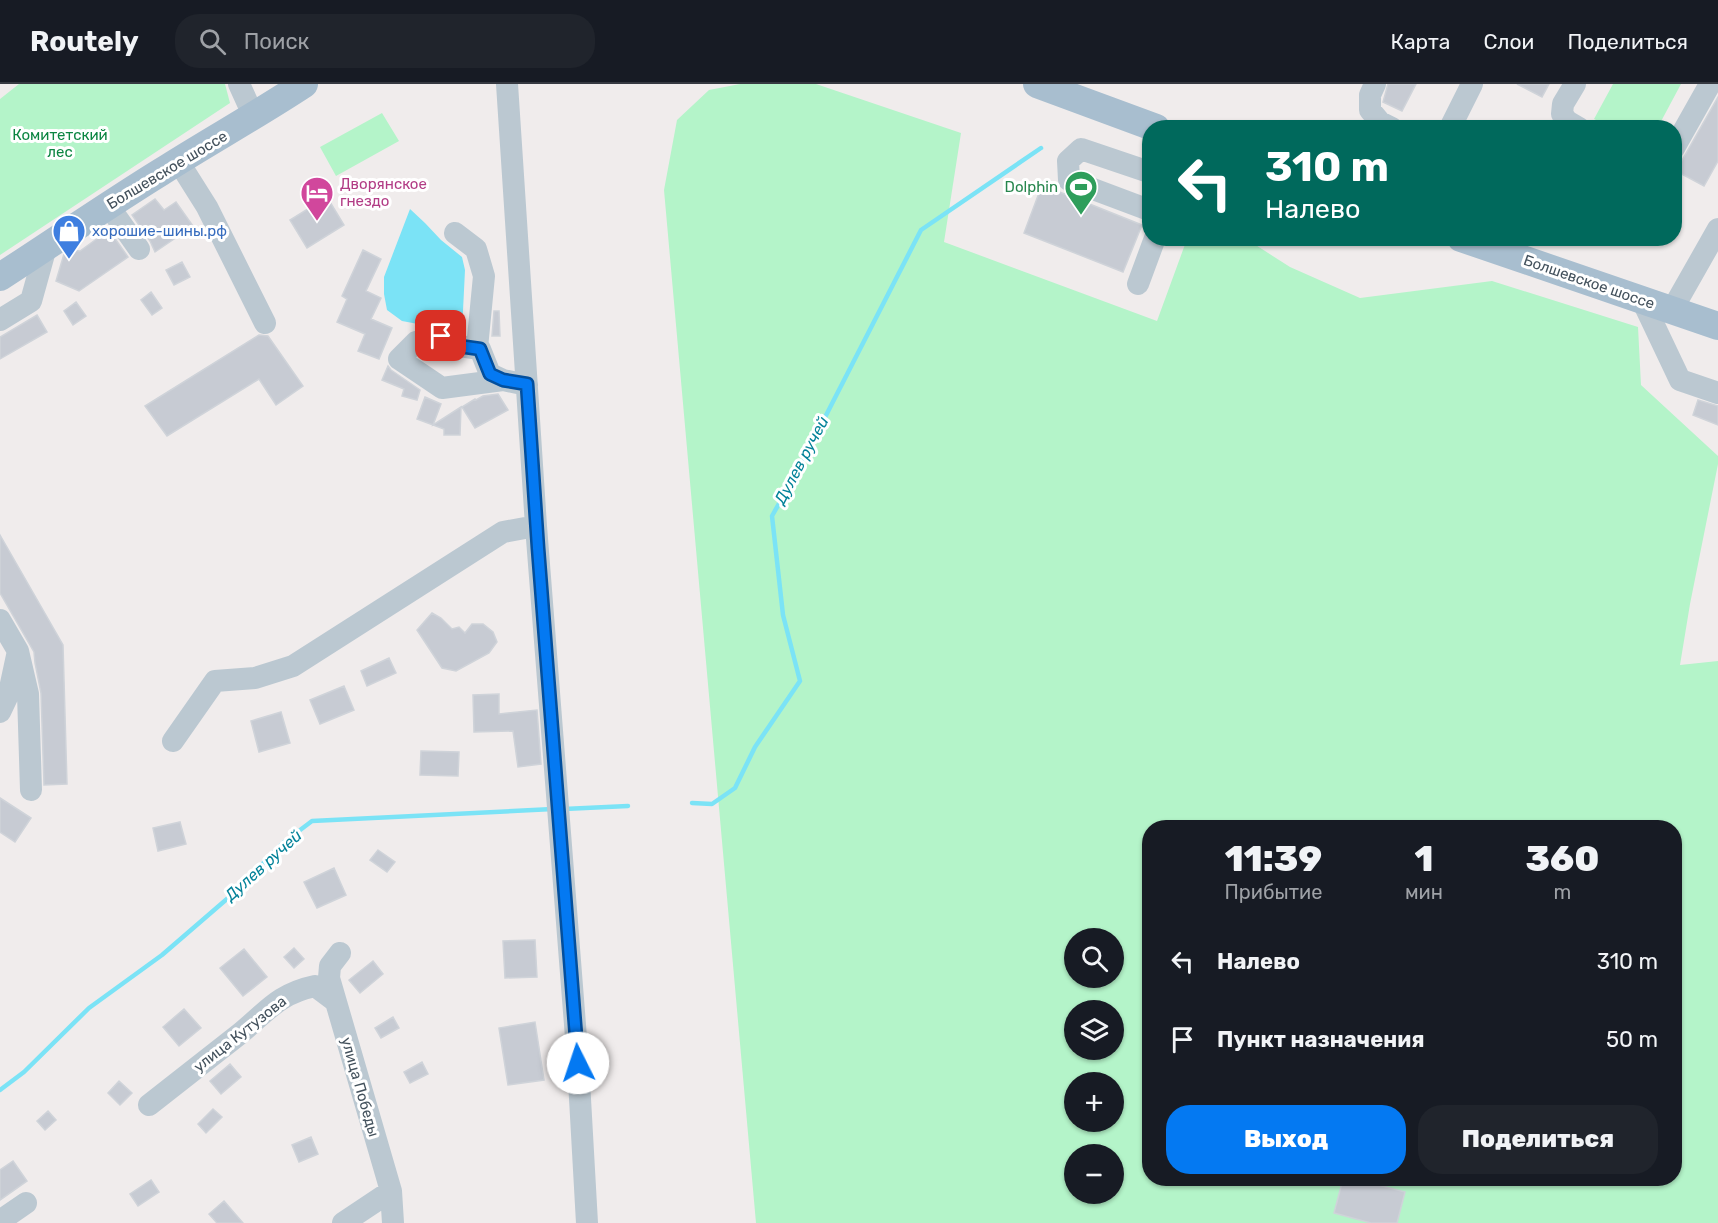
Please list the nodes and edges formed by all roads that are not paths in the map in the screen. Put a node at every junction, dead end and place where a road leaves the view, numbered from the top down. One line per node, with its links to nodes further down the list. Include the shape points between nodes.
1 (239, 84): 10 (street)
2 (304, 84): 10 (main road, Болшевское шоссе)
3 (507, 84): 35 (street)
4 (1037, 84): 9 (main road)
5 (1375, 84): 11 (street, via 1370,110)
6 (1472, 84): 12 (street)
7 (1575, 84): 13 (street, via 1563,104)
8 (1710, 84): 15 (street)
9 (1074, 90): 14 (main road)
10 (254, 117): 16 (main road, Болшевское шоссе)
11 (1378, 120)
12 (1454, 120)
13 (1566, 120)
14 (1142, 122)
15 (1682, 134)
16 (178, 161): 18 (main road, Болшевское шоссе); 31 (street, via 207,207)
17 (1142, 170): 19 (street, via 1081,149 1068,161 1069,180)
18 (108, 205): 24 (main road, Болшевское шоссе); 25 (street)
19 (1142, 207)
20 (1718, 229): 29 (street)
21 (455, 233): 33 (street, via 476,249 484,276)
22 (1152, 246): 27 (street)
23 (1484, 246): 28 (main road, Болшевское шоссе)
24 (46, 247): 26 (main road, Болшевское шоссе); 30 (street, via 31,301)
25 (139, 249)
26 (0, 277)
27 (1138, 284)
28 (1642, 300): 29 (main road, Болшевское шоссе); 36 (street, via 1680,381)
29 (1672, 310): 32 (main road, Болшевское шоссе)
30 (0, 320)
31 (265, 323)
32 (1718, 326)
33 (477, 348): 34 (street, via 490,374); 34 (street, via 459,346 441,336 416,342 399,359 442,388)
34 (503, 380): 35 (street)
35 (527, 384): 37 (street)
36 (1718, 393)
37 (536, 526): 41 (street, via 503,531 293,666 255,678 215,681); 51 (street)
38 (0, 620): 39 (street)
39 (18, 651): 40 (street, via 9,693); 42 (street, via 28,694)
40 (0, 712)
41 (173, 741)
42 (31, 790)
43 (340, 953): 44 (street, улица Победы, via 330,966)
44 (335, 1001): 45 (street, улица Кутузова, via 315,986 276,1001); 46 (street, улица Победы)
45 (149, 1105)
46 (391, 1191): 49 (street); 50 (street, улица Победы)
47 (26, 1203): 48 (street)
48 (0, 1221)
49 (343, 1223)
50 (393, 1223)
51 (587, 1223)

